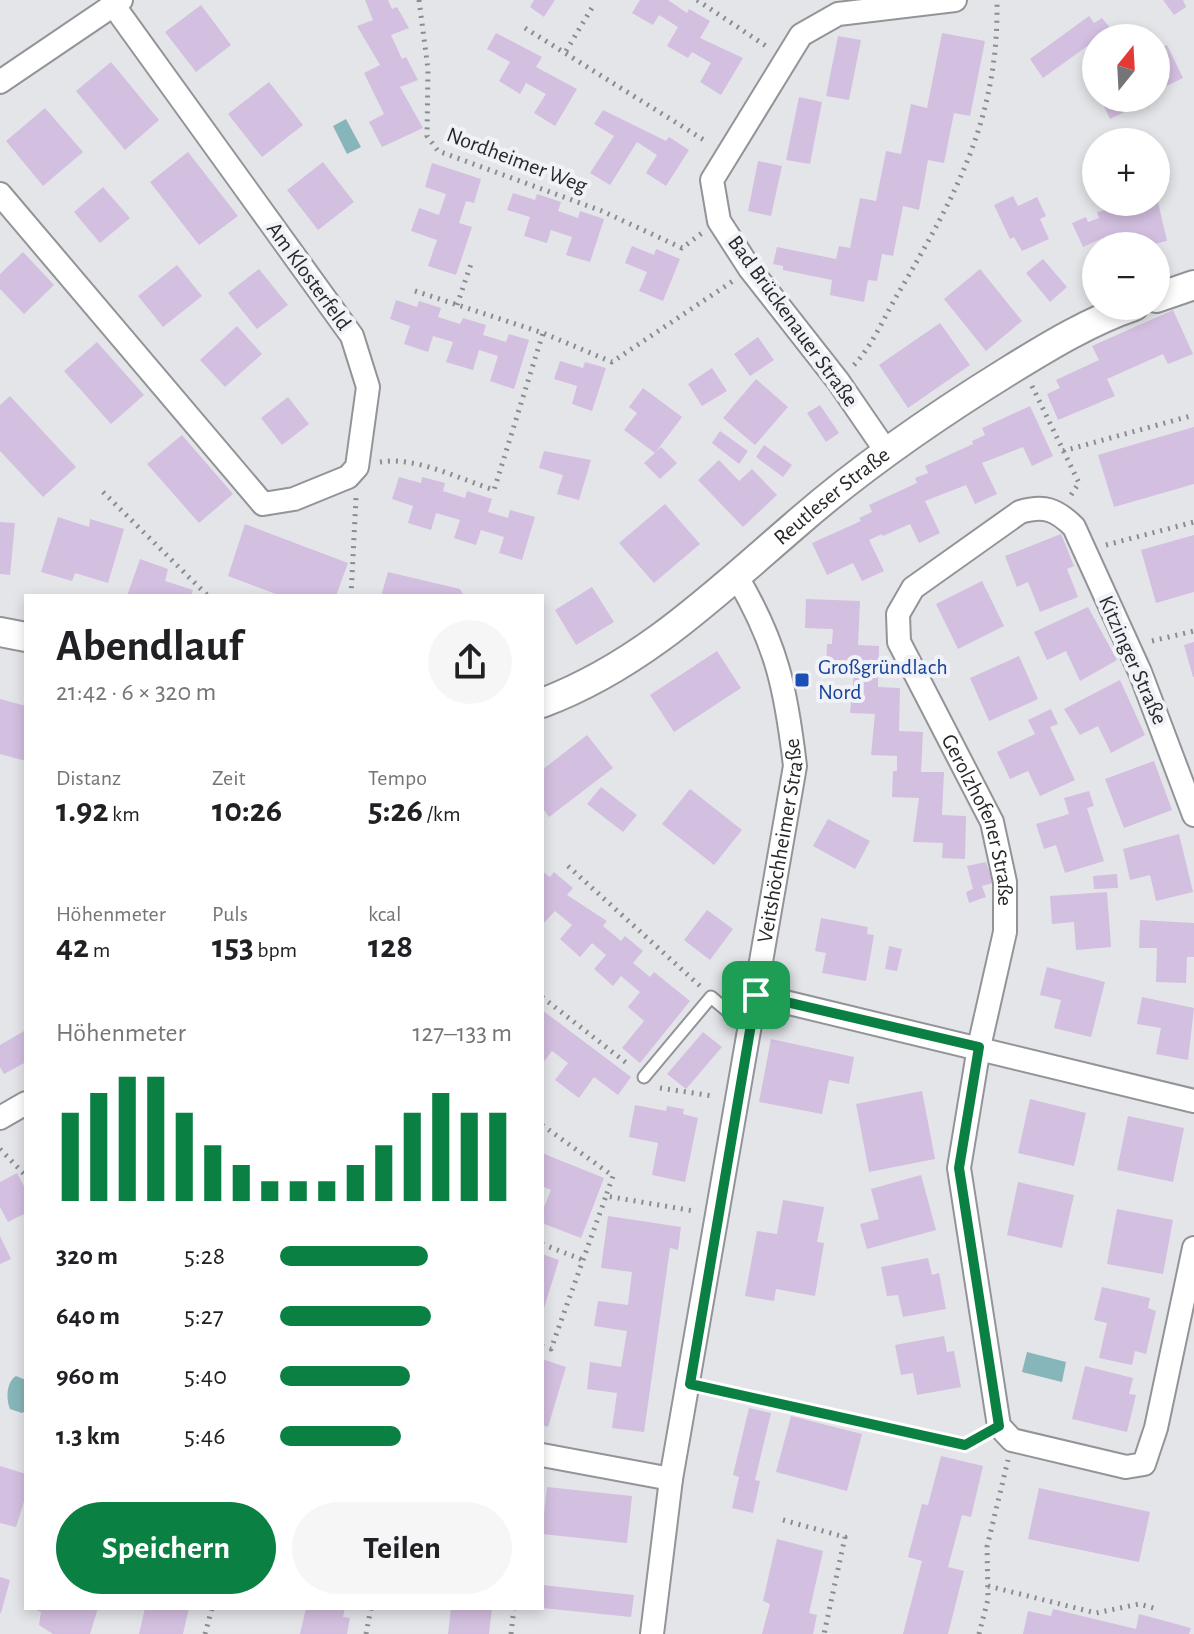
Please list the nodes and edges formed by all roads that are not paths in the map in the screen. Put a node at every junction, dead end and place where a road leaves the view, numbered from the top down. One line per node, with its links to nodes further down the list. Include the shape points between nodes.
1 (955, 0): 8 (street, Bad Brückenauer Straße, via 838,14 801,35 712,180 719,221)
2 (118, 3): 3 (street); 4 (street, Am Klosterfeld, via 352,336 368,387 357,467 348,477 294,499 263,504)
3 (0, 82)
4 (0, 194)
5 (1194, 285): 6 (street)
6 (1170, 293)
7 (1103, 320): 8 (street, Reutleser Straße, via 1021,364)
8 (886, 451): 10 (street, Reutleser Straße)
9 (1059, 513): 14 (street, Kitzinger Straße, via 1074,527 1128,647); 17 (street, Gerolzhofener Straße, via 1039,506 1020,512 913,588 898,614 899,642 992,822 1005,882 1005,932)
10 (737, 577): 13 (street, Reutleser Straße, via 628,660); 15 (street, Veitshöchheimer Straße, via 771,640 786,689 795,766)
11 (0, 632): 12 (street)
12 (24, 637)
13 (544, 702)
14 (1194, 815)
15 (756, 995): 16 (street, Veitshöchheimer Straße); 17 (street)
16 (750, 1030): 18 (lane, via 711,997); 24 (street, Veitshöchheimer Straße)
17 (979, 1047): 19 (street); 22 (street, Gerolzhofener Straße, via 959,1168 1006,1433 1126,1467 1144,1464)
18 (644, 1077)
19 (1194, 1101)
20 (24, 1104): 21 (street)
21 (0, 1118)
22 (1194, 1248)
23 (544, 1455): 24 (street)
24 (671, 1479): 25 (street, Veitshöchheimer Straße)
25 (652, 1634)

